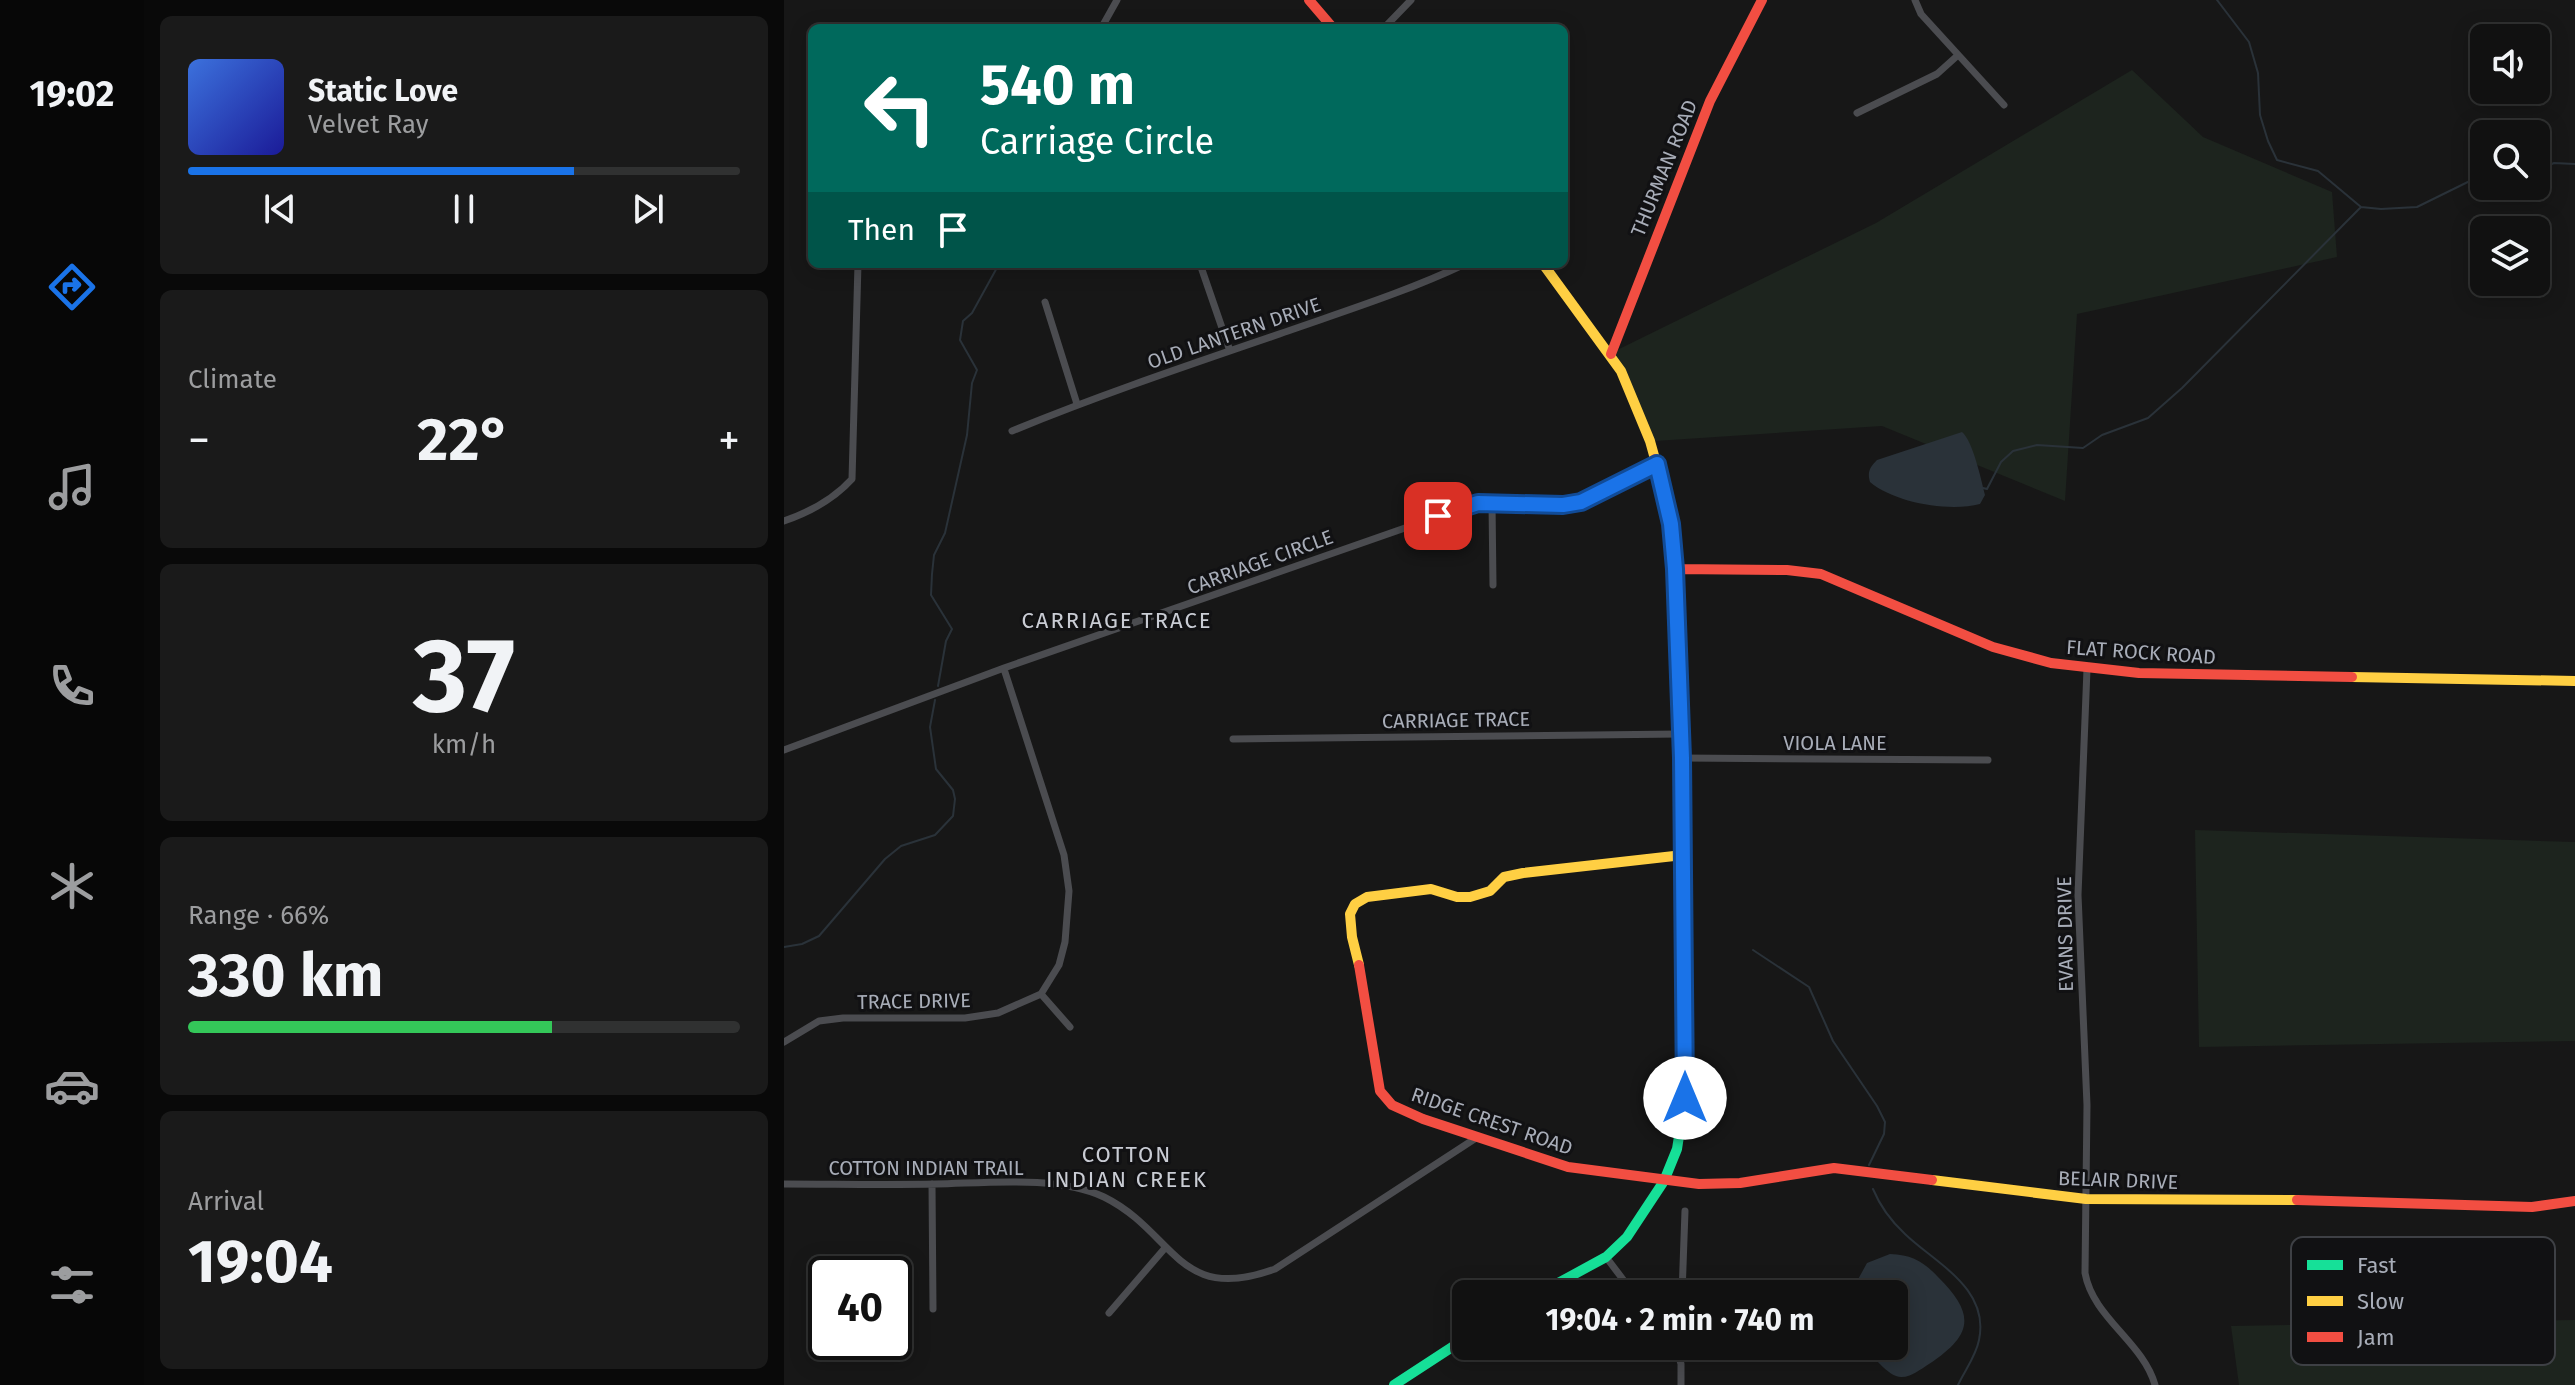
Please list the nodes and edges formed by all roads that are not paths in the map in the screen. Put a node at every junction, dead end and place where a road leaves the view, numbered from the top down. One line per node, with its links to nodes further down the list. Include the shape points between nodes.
1 (1117, 0): 6 (street)
2 (1309, 0): 7 (street)
3 (1411, 0): 8 (street)
4 (1762, 0): 18 (street, THURMAN ROAD, via 1710,101)
5 (1915, 0): 9 (street)
6 (1104, 24)
7 (1330, 24)
8 (1388, 24)
9 (1957, 56): 10 (street); 11 (street, via 1937,74)
10 (2004, 105)
11 (1857, 113)
12 (858, 268): 23 (street, via 852,479 839,494)
13 (1201, 268): 17 (street)
14 (1455, 268): 17 (street, OLD LANTERN DRIVE)
15 (1546, 268): 18 (street)
16 (1045, 302): 19 (street)
17 (1230, 351): 19 (street, OLD LANTERN DRIVE)
18 (1611, 354): 21 (street)
19 (1077, 404): 20 (street, OLD LANTERN DRIVE)
20 (1012, 431)
21 (1657, 464): 22 (street, CARRIAGE CIRCLE, via 1581,502); 24 (street)
22 (1492, 503): 25 (street); 26 (street, CARRIAGE CIRCLE, via 1453,511)
23 (784, 521)
24 (1675, 569): 27 (street, FLAT ROCK ROAD, via 1821,574 2018,656); 29 (street)
25 (1493, 585)
26 (1004, 669): 31 (street, CARRIAGE CIRCLE); 35 (street, via 1058,829 1069,891 1059,965)
27 (2087, 669): 28 (street, FLAT ROCK ROAD); 42 (street, EVANS DRIVE, via 2078,895)
28 (2575, 681)
29 (1680, 734): 30 (street, CARRIAGE TRACE); 32 (street)
30 (1233, 739)
31 (784, 750)
32 (1682, 758): 33 (street, VIOLA LANE); 34 (street)
33 (1988, 760)
34 (1683, 855): 38 (street, RIDGE CREST ROAD, via 1523,873 1504,877 1486,894 1470,897 1431,889 1367,897 1355,904 1350,914 1352,937 1380,1091 1392,1105); 39 (street, via 1685,1098 1677,1149)
35 (1041, 994): 36 (street); 37 (street, TRACE DRIVE, via 998,1013 965,1018 819,1021)
36 (1070, 1027)
37 (784, 1042)
38 (1476, 1138): 39 (street, RIDGE CREST ROAD, via 1568,1167); 45 (street, COTTON INDIAN TRAIL, via 1293,1259 1251,1278 1213,1279)
39 (1664, 1181): 42 (street, BELAIR DRIVE, via 1740,1183 1834,1168); 46 (street, via 1627,1237)
40 (784, 1184): 41 (street, COTTON INDIAN TRAIL)
41 (932, 1184): 45 (street, COTTON INDIAN TRAIL, via 1074,1186 1130,1214); 50 (street)
42 (2086, 1199): 43 (street, BELAIR DRIVE, via 2532,1207); 56 (street, EVANS DRIVE, via 2088,1285 2149,1368)
43 (2575, 1201)
44 (1685, 1211): 49 (street)
45 (1165, 1248): 51 (street)
46 (1606, 1257): 47 (street); 48 (street)
47 (1564, 1280)
48 (1623, 1280)
49 (1683, 1280)
50 (933, 1309)
51 (1109, 1313)
52 (1452, 1347): 54 (street)
53 (1680, 1360): 55 (street)
54 (1394, 1385)
55 (1681, 1385)
56 (2155, 1385)

